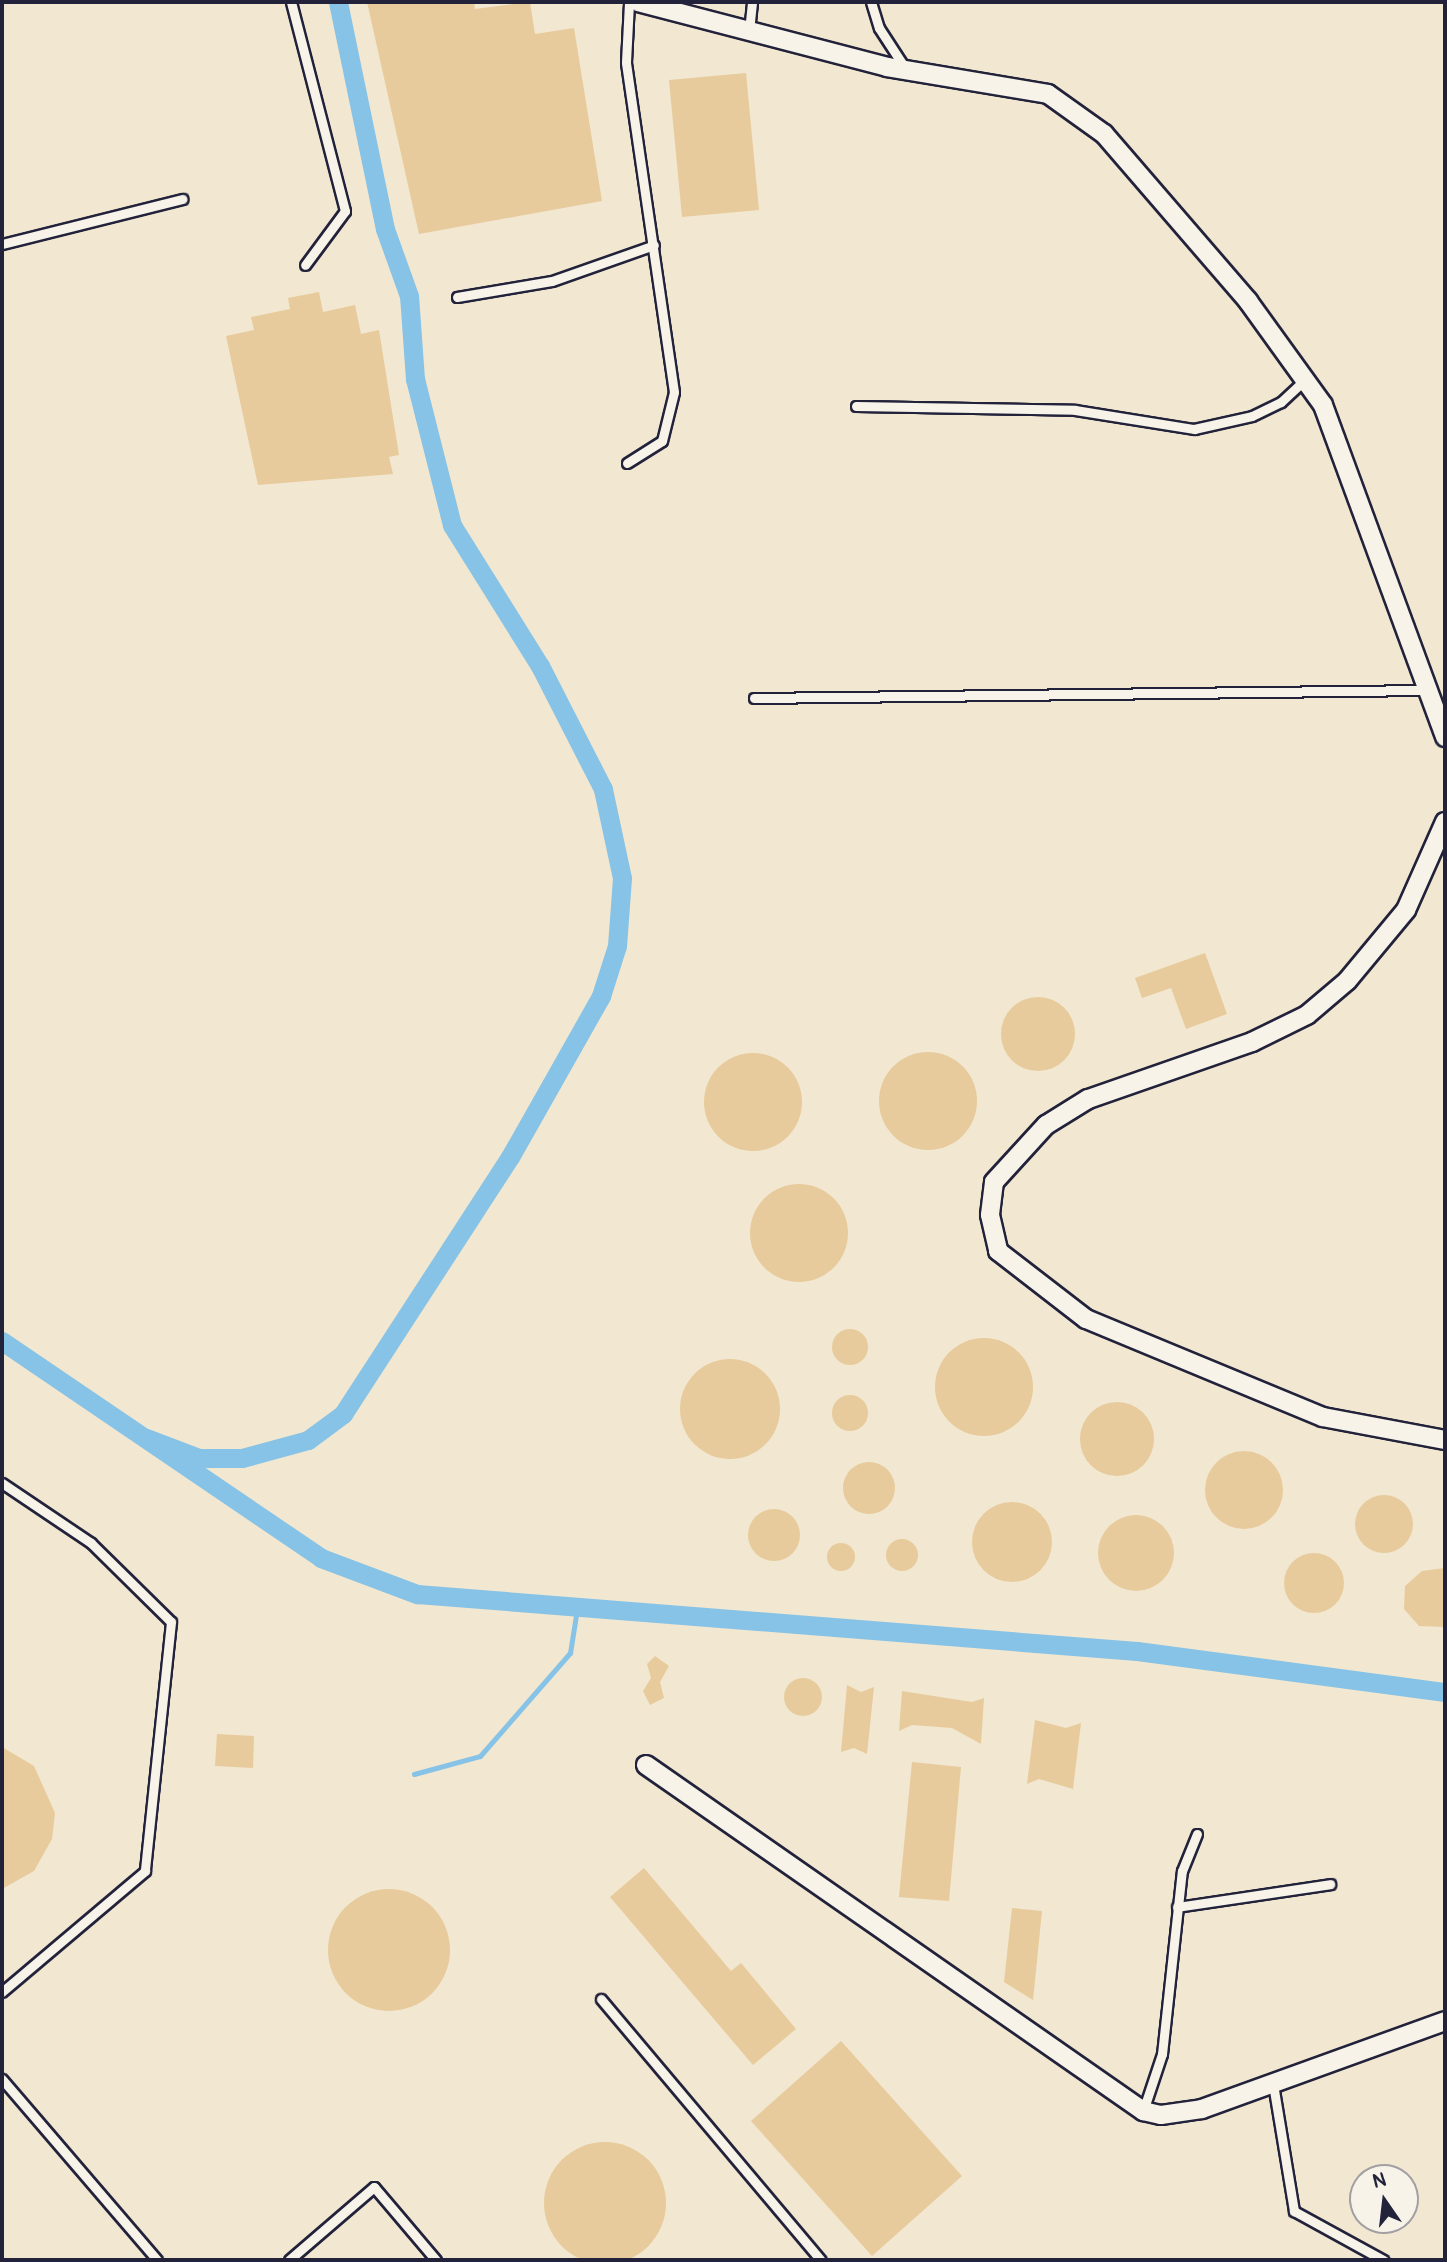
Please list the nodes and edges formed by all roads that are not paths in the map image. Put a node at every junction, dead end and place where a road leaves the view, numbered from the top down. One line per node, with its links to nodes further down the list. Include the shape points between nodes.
1 (291, 2): 11 (lane, via 345,211)
2 (629, 2): 10 (lane, via 624,37)
3 (638, 2): 6 (street)
4 (752, 2): 6 (lane)
5 (871, 2): 7 (lane, via 878,28)
6 (749, 33): 7 (street)
7 (905, 68): 13 (street, via 1014,85 1069,107 1140,176)
8 (183, 199): 9 (lane)
9 (2, 244)
10 (654, 245): 12 (lane, via 552,281); 15 (lane, via 674,362 672,417 662,441)
11 (305, 265)
12 (457, 297)
13 (1307, 378): 14 (lane, via 1281,402 1252,416 1194,429 1075,410); 16 (street, via 1337,438)
14 (856, 406)
15 (627, 463)
16 (1430, 690): 17 (lane); 18 (street)
17 (754, 698)
18 (1445, 737)
19 (1445, 822): 20 (street, via 1406,909 1347,981 1307,1015 1252,1042 1088,1099 1046,1125 994,1182 990,1215 998,1251 1086,1319 1323,1417)
20 (1445, 1440)
21 (2, 1483): 26 (lane, via 91,1543 170,1622 145,1871)
22 (646, 1765): 31 (street)
23 (1197, 1834): 25 (lane, via 1182,1871)
24 (1330, 1884): 25 (lane)
25 (1177, 1907): 31 (lane, via 1162,2054)
26 (2, 1992)
27 (601, 1999): 35 (lane)
28 (1445, 2021): 30 (street)
29 (2, 2079): 32 (lane)
30 (1273, 2084): 31 (street, via 1180,2115); 36 (lane, via 1294,2211)
31 (1143, 2111)
32 (157, 2260)
33 (289, 2260): 34 (lane, via 374,2187)
34 (436, 2260)
35 (821, 2260)
36 (1383, 2260)

